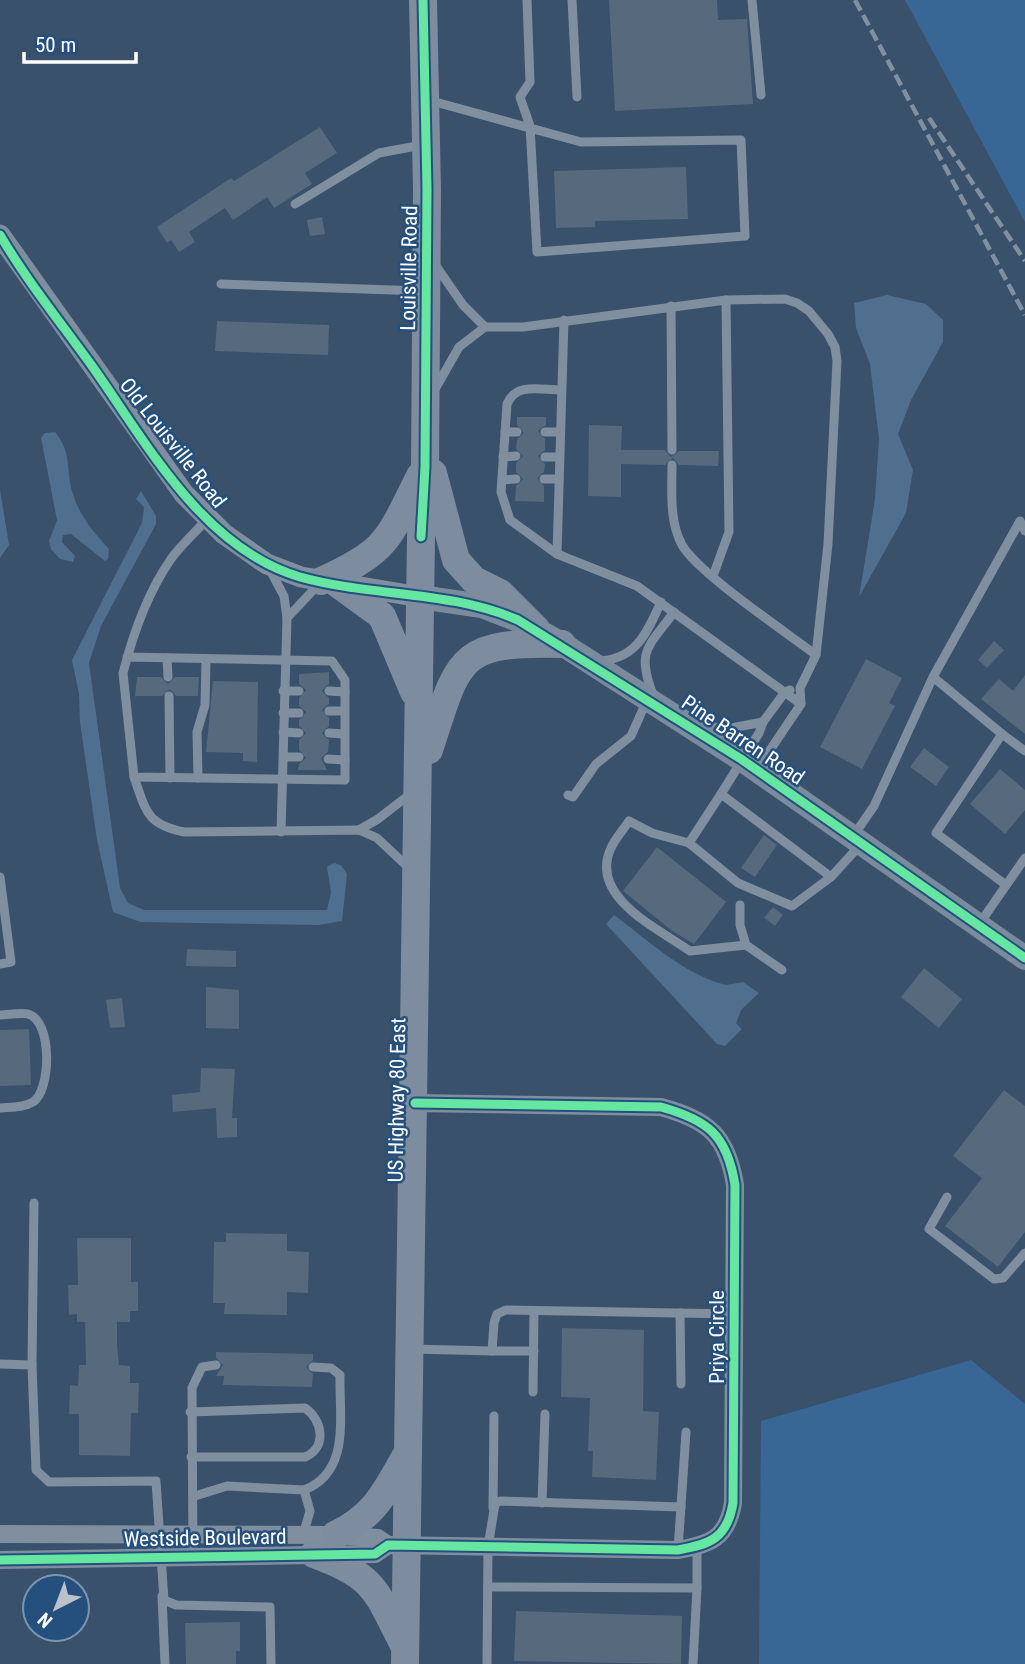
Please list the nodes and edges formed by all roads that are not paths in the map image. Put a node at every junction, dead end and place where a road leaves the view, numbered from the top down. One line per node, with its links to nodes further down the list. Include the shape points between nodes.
1 (423, 0): 7 (main road, Louisville Road)
2 (527, 0): 8 (lane, via 530,82 520,97)
3 (572, 0): 6 (lane)
4 (752, 0): 5 (lane)
5 (761, 95)
6 (577, 97)
7 (426, 100): 8 (lane); 9 (main road, Louisville Road)
8 (530, 127): 8 (lane, via 581,142 741,140 745,236 537,252)
9 (427, 144): 10 (lane, via 379,153); 12 (main road, Louisville Road)
10 (295, 204)
11 (0, 235): 36 (street, Old Louisville Road, via 157,457)
12 (426, 251): 14 (main road, Louisville Road); 18 (lane, via 453,293)
13 (220, 284): 14 (lane)
14 (425, 291): 20 (main road, Louisville Road)
15 (726, 300): 16 (lane); 41 (lane, via 729,532); 49 (lane, via 797,303 819,321 835,347 828,544)
16 (671, 306): 17 (lane); 25 (lane)
17 (564, 320): 18 (lane); 19 (lane)
18 (485, 327): 20 (lane, via 459,348)
19 (561, 390): 21 (lane, via 516,391 507,404); 24 (lane)
20 (425, 411): 26 (main road, Louisville Road)
21 (505, 432): 22 (lane); 28 (lane)
22 (517, 432)
23 (545, 432): 24 (lane)
24 (560, 432): 30 (lane)
25 (672, 450)
26 (425, 454): 38 (main road, Louisville Road); 42 (main road, via 392,531 378,551); 47 (main road, via 456,560)
27 (516, 456): 28 (lane)
28 (503, 457): 35 (lane)
29 (545, 457): 30 (lane)
30 (559, 457): 34 (lane)
31 (672, 465): 41 (lane, via 673,516 682,545)
32 (516, 479): 35 (lane)
33 (544, 479): 34 (lane)
34 (559, 479): 39 (lane)
35 (502, 480): 39 (lane, via 502,502 510,520)
36 (207, 519): 40 (street, Old Louisville Road); 50 (lane, via 171,559 144,610)
37 (1025, 531): 56 (lane, via 1020,521)
38 (421, 537): 43 (main road, US Highway 80 East)
39 (557, 554): 44 (lane, via 627,580)
40 (267, 564): 42 (street, Old Louisville Road); 46 (lane, via 284,596)
41 (713, 576): 49 (lane)
42 (330, 583): 43 (street, Old Louisville Road); 46 (lane); 66 (main road, via 382,616)
43 (420, 597): 47 (main road, Pine Barren Road, via 482,606); 66 (main road, US Highway 80 East)
44 (661, 602): 45 (lane); 54 (lane, via 637,647 620,657)
45 (674, 611): 62 (lane); 64 (lane, via 643,658)
46 (287, 618): 53 (lane)
47 (536, 629): 48 (main road, Pine Barren Road)
48 (562, 644): 54 (main road, Pine Barren Road); 88 (main road, via 507,643 481,651 465,663 452,680)
49 (816, 655): 57 (lane)
50 (127, 657): 51 (lane); 84 (lane, via 123,673)
51 (167, 657): 52 (lane); 55 (lane)
52 (206, 659): 53 (lane); 86 (lane, via 205,705 197,732)
53 (284, 660): 58 (lane); 61 (lane, via 332,662 345,680)
54 (589, 661): 64 (main road, Pine Barren Road)
55 (168, 677)
56 (933, 677): 77 (lane); 93 (lane)
57 (800, 688): 62 (lane); 65 (lane)
58 (284, 691): 59 (lane); 69 (lane)
59 (299, 691)
60 (329, 691): 61 (lane)
61 (345, 692): 68 (lane)
62 (785, 692): 65 (lane); 72 (lane)
63 (169, 696): 85 (lane)
64 (651, 701): 71 (main road, Pine Barren Road); 89 (lane, via 631,736 596,764 573,797)
65 (801, 704): 83 (lane)
66 (421, 709): 88 (main road, US Highway 80 East)
67 (329, 711): 68 (lane)
68 (344, 711): 76 (lane)
69 (283, 713): 70 (lane); 73 (lane)
70 (299, 713)
71 (682, 721): 72 (lane, via 726,729); 83 (main road, Pine Barren Road)
72 (763, 722): 83 (lane)
73 (283, 732): 74 (lane); 79 (lane)
74 (299, 733)
75 (329, 733): 76 (lane)
76 (344, 734): 82 (lane)
77 (1002, 734): 78 (lane); 99 (lane, via 936,833)
78 (1025, 751)
79 (284, 757): 80 (lane); 87 (lane)
80 (299, 757)
81 (328, 759): 82 (lane)
82 (345, 760): 87 (lane, via 345,780)
83 (749, 764): 90 (lane); 93 (main road, Pine Barren Road)
84 (134, 777): 85 (lane); 92 (lane, via 145,810 161,827 184,832)
85 (170, 778): 86 (lane)
86 (198, 778): 87 (lane)
87 (283, 779): 92 (lane)
88 (417, 786): 91 (lane, via 402,803); 96 (main road, US Highway 80 East)
89 (568, 794)
90 (721, 794): 94 (lane); 98 (lane)
91 (359, 830): 92 (lane); 96 (lane, via 377,838)
92 (281, 832)
93 (858, 839): 98 (lane); 101 (main road, Pine Barren Road)
94 (688, 844): 98 (lane, via 738,883 792,906); 102 (lane, via 629,821 609,850 612,892 690,951)
95 (1025, 858): 99 (lane)
96 (418, 876): 107 (main road, US Highway 80 East)
97 (0, 877): 104 (lane, via 11,962)
98 (831, 877)
99 (1006, 886): 101 (lane)
100 (740, 905): 102 (lane)
101 (979, 925): 103 (main road, Pine Barren Road)
102 (746, 945): 105 (lane)
103 (1025, 958)
104 (0, 964)
105 (782, 970)
106 (0, 1015): 108 (lane, via 27,1014 40,1021 46,1032 44,1087 35,1101)
107 (415, 1103): 114 (street, Priya Circle, via 661,1107 697,1119 713,1130 732,1164); 115 (main road, US Highway 80 East)
108 (0, 1108)
109 (947, 1196): 111 (lane, via 929,1228 994,1279 1003,1278)
110 (34, 1203): 119 (lane)
111 (1025, 1253)
112 (534, 1311): 113 (lane); 116 (lane, via 498,1314); 117 (lane)
113 (680, 1313): 114 (lane); 122 (lane)
114 (734, 1314): 141 (street, Priya Circle, via 731,1516 716,1538)
115 (411, 1349): 116 (lane); 128 (main road, US Highway 80 East)
116 (492, 1351): 117 (lane)
117 (534, 1351): 123 (lane)
118 (0, 1364): 119 (lane)
119 (32, 1364): 135 (lane, via 37,1471 49,1482 156,1481)
120 (216, 1365): 124 (lane, via 202,1367 196,1374)
121 (313, 1367): 130 (lane, via 331,1368 340,1375 337,1460 319,1484)
122 (681, 1384)
123 (533, 1392)
124 (190, 1412): 129 (lane); 129 (lane, via 305,1408 318,1422 320,1444 315,1453 305,1457)
125 (545, 1414): 132 (lane)
126 (494, 1416): 134 (lane)
127 (686, 1432): 133 (lane)
128 (409, 1450): 138 (main road, via 370,1514); 140 (main road, US Highway 80 East)
129 (191, 1457): 131 (lane)
130 (304, 1490): 131 (lane, via 227,1486); 139 (lane, via 310,1511)
131 (195, 1496): 137 (lane)
132 (542, 1503): 133 (lane); 134 (lane, via 500,1502)
133 (681, 1507): 143 (lane)
134 (493, 1509): 142 (lane)
135 (157, 1533): 136 (street, Westside Boulevard); 137 (street, Westside Boulevard); 145 (lane)
136 (0, 1534)
137 (194, 1534): 139 (street, Westside Boulevard); 144 (lane)
138 (335, 1535): 139 (street, Westside Boulevard); 140 (street, Westside Boulevard, via 378,1538)
139 (308, 1544): 140 (street, Westside Boulevard, via 376,1553); 144 (street, Westside Boulevard); 150 (main road, via 366,1579)
140 (397, 1545): 142 (street, Priya Circle); 150 (main road, US Highway 80 East)
141 (697, 1546): 143 (street, Priya Circle); 148 (lane)
142 (488, 1547): 143 (street, Priya Circle); 147 (lane)
143 (678, 1549)
144 (193, 1556): 145 (street, Westside Boulevard)
145 (159, 1557): 146 (street, Westside Boulevard); 149 (lane)
146 (0, 1560)
147 (488, 1587): 148 (lane); 151 (lane)
148 (697, 1588): 154 (lane)
149 (162, 1594): 152 (lane); 153 (lane, via 176,1605 270,1607)
150 (406, 1656)
151 (490, 1663)
152 (165, 1664)
153 (271, 1664)
154 (693, 1664)

